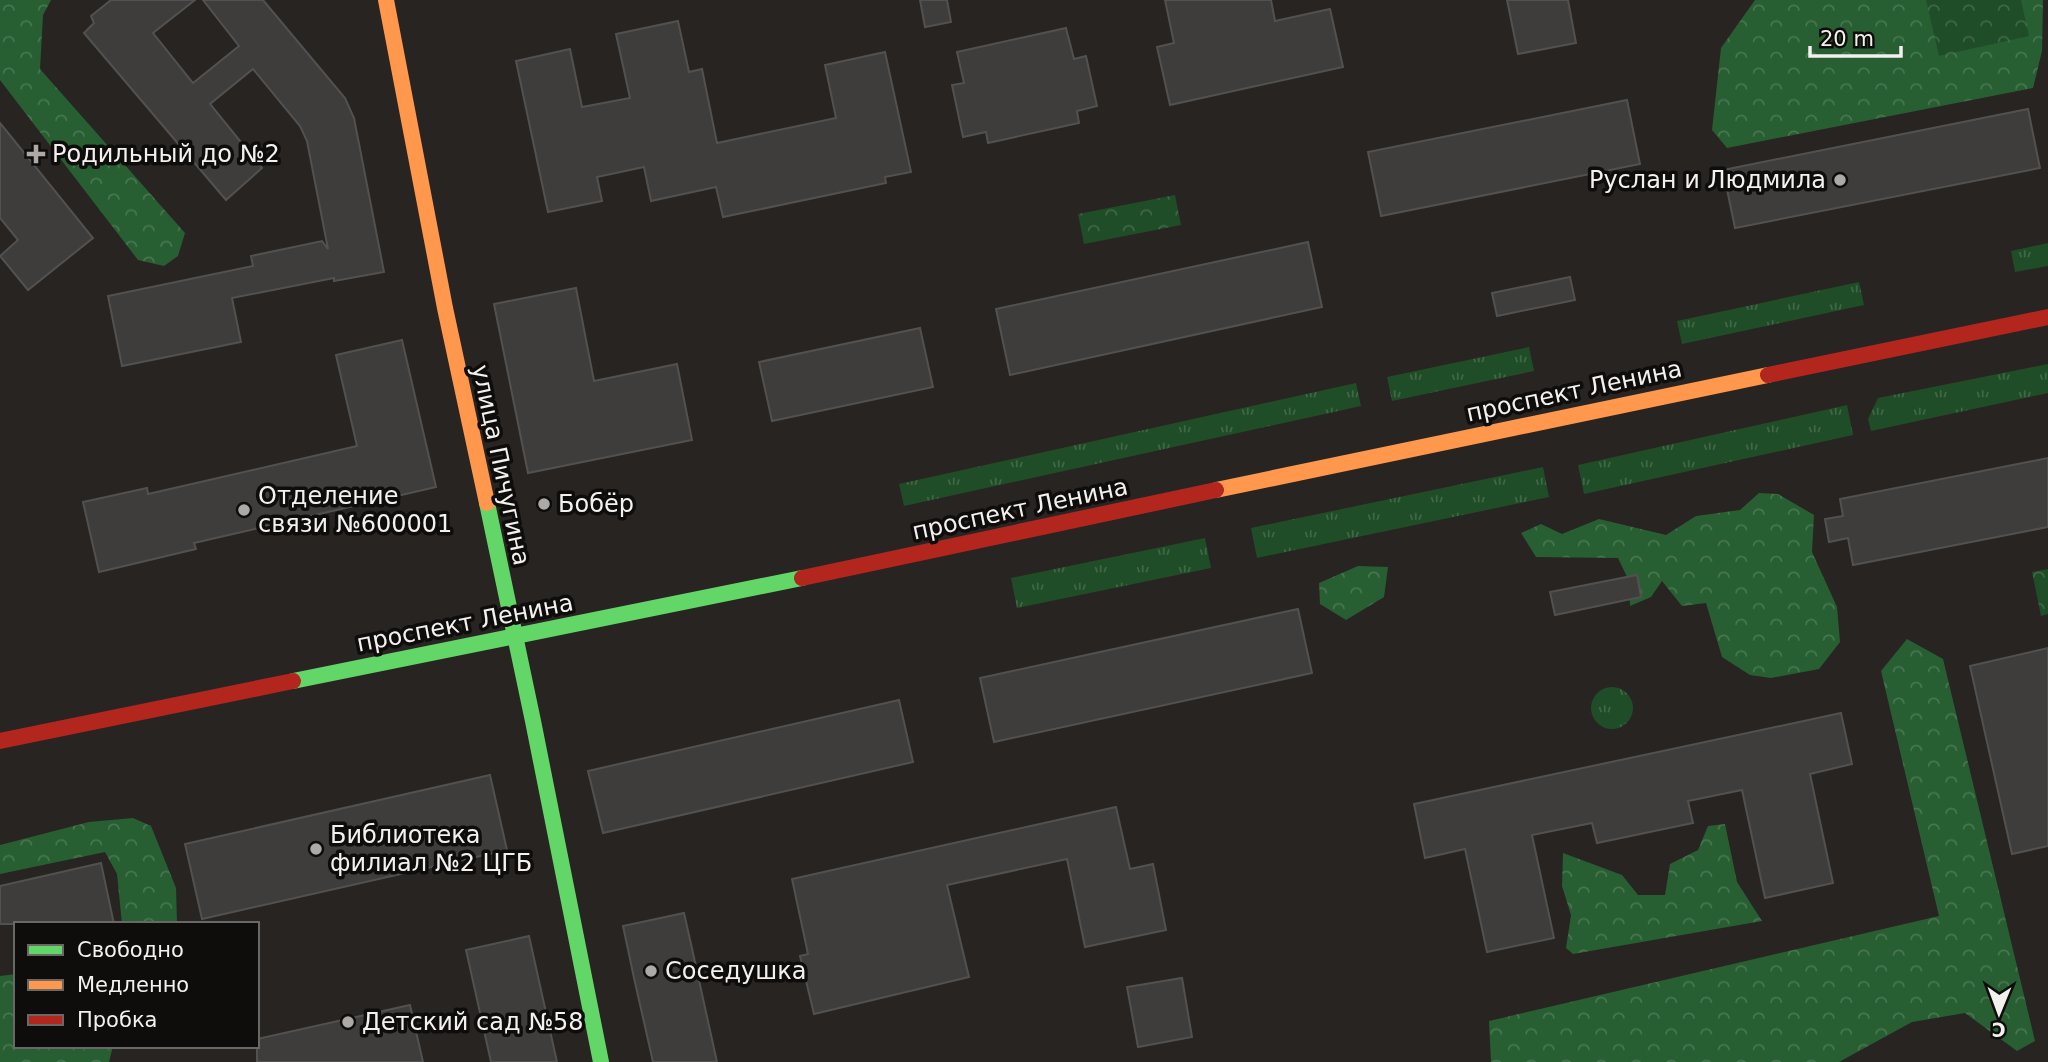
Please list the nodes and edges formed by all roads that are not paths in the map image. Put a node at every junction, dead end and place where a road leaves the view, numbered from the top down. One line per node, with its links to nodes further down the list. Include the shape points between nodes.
1 (386, 0): 3 (main road, улица Пичугина, via 444,308)
2 (2048, 317): 3 (main road, проспект Ленина)
3 (514, 636): 4 (main road, проспект Ленина); 5 (main road, улица Пичугина)
4 (0, 741)
5 (601, 1062)

